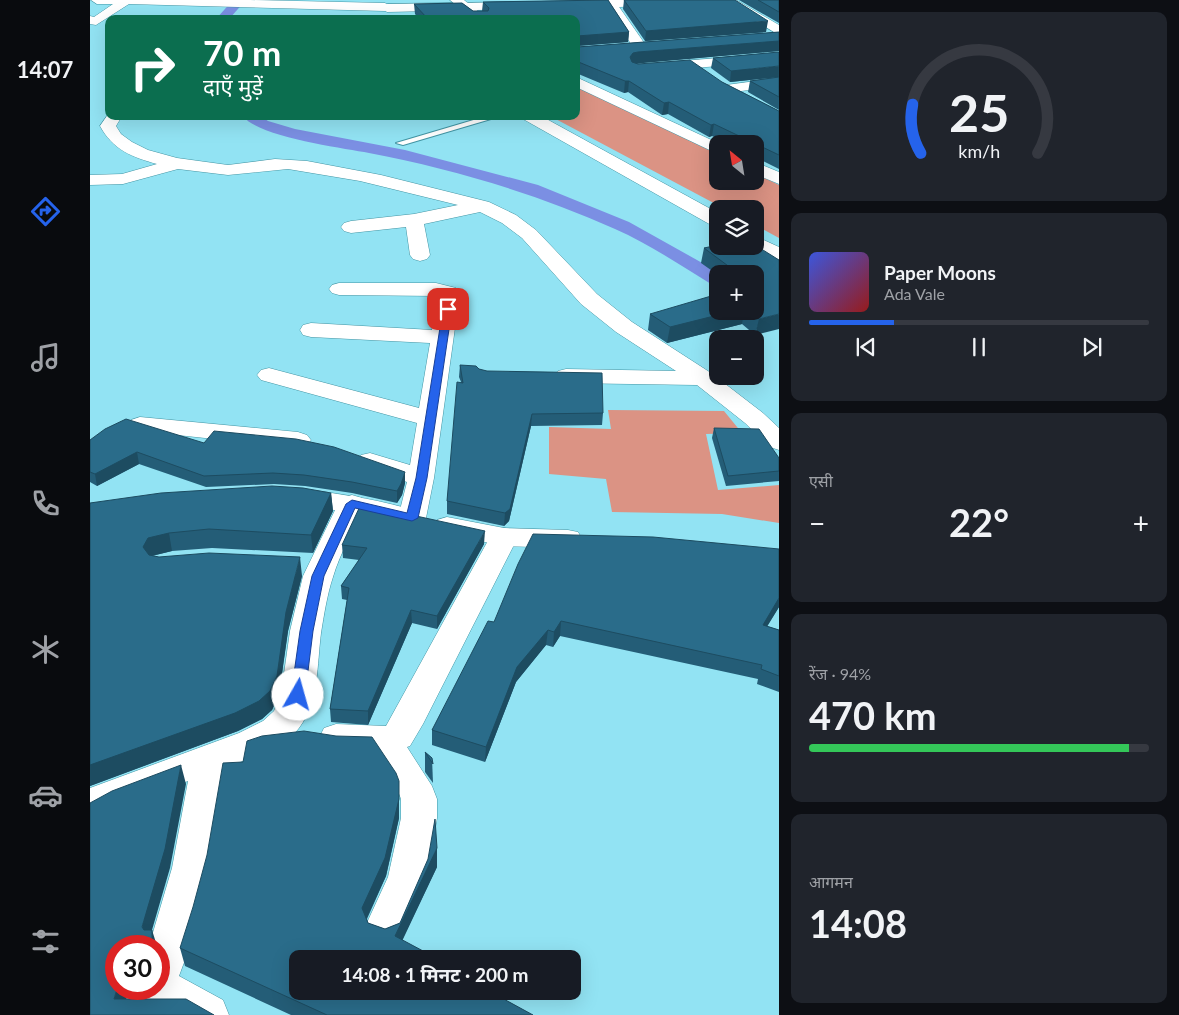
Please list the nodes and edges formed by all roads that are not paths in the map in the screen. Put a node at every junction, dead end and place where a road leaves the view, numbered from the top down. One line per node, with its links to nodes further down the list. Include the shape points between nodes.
1 (97, 0): 2 (street)
2 (127, 0): 5 (street); 15 (street)
3 (689, 0): 7 (street)
4 (727, 0): 16 (street)
5 (196, 2): 6 (street); 12 (street)
6 (229, 2): 11 (street)
7 (620, 2): 9 (street); 19 (street, via 645,47)
8 (460, 3): 10 (street); 11 (street, via 411,8); 14 (street)
9 (561, 3)
10 (531, 4)
11 (383, 5): 13 (street)
12 (191, 15)
13 (392, 15)
14 (476, 15)
15 (96, 21)
16 (779, 31)
17 (779, 36): 18 (street)
18 (759, 38)
19 (622, 48)
20 (779, 57): 21 (street)
21 (692, 64): 22 (street); 25 (street)
22 (646, 68)
23 (779, 82): 25 (street)
24 (580, 83): 31 (street)
25 (726, 90): 26 (street)
26 (750, 102)
27 (112, 120): 32 (street, via 105,138 138,152)
28 (483, 120): 30 (lane)
29 (536, 120): 37 (street)
30 (400, 143)
31 (709, 145)
32 (179, 163): 35 (street, via 123,179); 36 (street, via 228,170 271,164 319,168 384,180)
33 (764, 172): 34 (street)
34 (779, 179)
35 (90, 180)
36 (482, 206): 38 (street); 48 (street, via 509,219 529,234 588,298 624,327)
37 (709, 216)
38 (414, 220): 39 (street); 41 (street)
39 (351, 227)
40 (764, 247): 42 (street)
41 (420, 255)
42 (779, 255)
43 (339, 289): 45 (street, via 446,290 450,294)
44 (311, 330): 45 (street)
45 (443, 337): 49 (street)
46 (269, 375): 49 (street)
47 (546, 375): 48 (street)
48 (703, 378): 51 (street)
49 (430, 419): 54 (street)
50 (140, 424): 52 (street, via 255,434)
51 (779, 442)
52 (319, 446)
53 (344, 452): 54 (street)
54 (421, 478): 57 (street)
55 (274, 494): 56 (street)
56 (352, 504): 57 (street); 60 (street, via 309,564 318,576 306,631 298,695 287,719)
57 (412, 518): 58 (street)
58 (504, 538): 59 (street); 61 (street, via 406,724 398,736)
59 (597, 540)
60 (275, 730): 61 (street); 62 (street)
61 (384, 741): 64 (street, via 419,799 419,818 407,877)
62 (208, 759): 63 (street); 65 (street, via 201,820)
63 (90, 803)
64 (385, 927)
65 (170, 947)
66 (170, 993): 69 (street)
67 (148, 1000): 68 (street)
68 (142, 1015)
69 (208, 1015)

